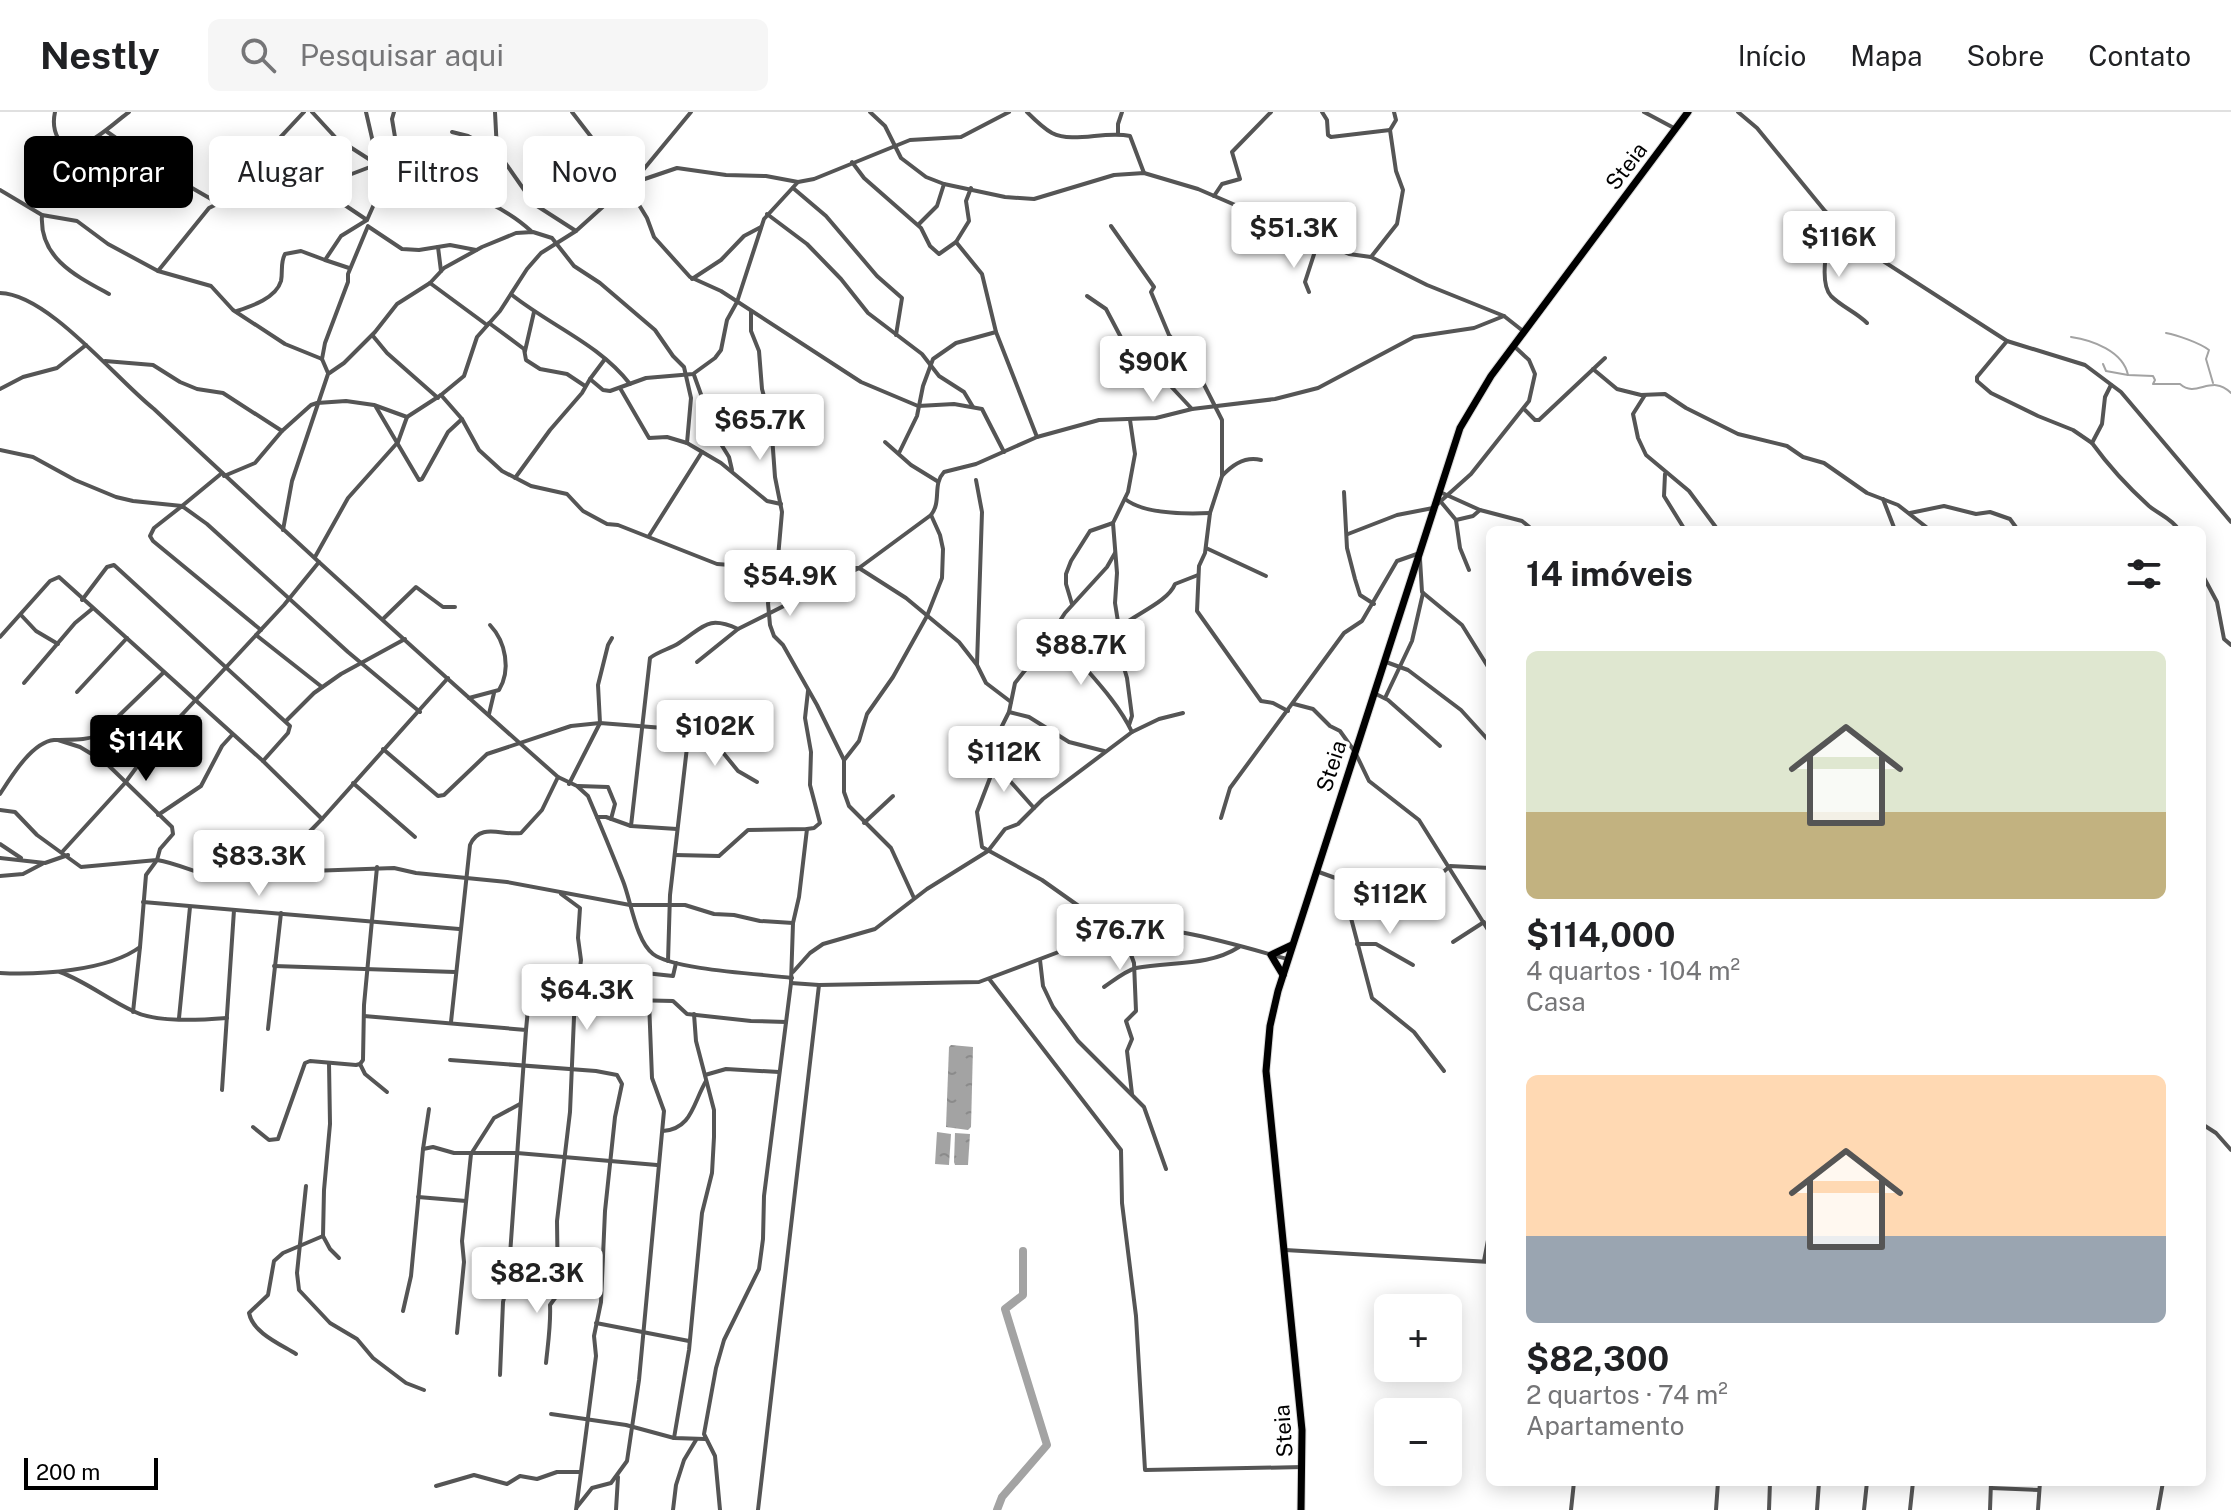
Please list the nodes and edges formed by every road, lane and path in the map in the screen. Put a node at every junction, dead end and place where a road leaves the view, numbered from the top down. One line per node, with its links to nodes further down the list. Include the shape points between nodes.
1 (55, 112): 23 (street, via 55,133 67,148)
2 (129, 112): 23 (street)
3 (304, 112): 26 (street)
4 (312, 112): 33 (street, via 336,138)
5 (366, 112): 27 (street)
6 (394, 112): 28 (street)
7 (495, 112): 30 (street)
8 (572, 112): 31 (street)
9 (691, 112): 36 (street)
10 (870, 112): 32 (street, via 885,126)
11 (1009, 112): 32 (street, via 958,138)
12 (1027, 112): 25 (street, via 1056,135)
13 (1122, 112): 25 (street)
14 (1271, 112): 44 (street, via 1232,152 1240,179 1222,184)
15 (1322, 112): 22 (street, via 1331,137)
16 (1394, 112): 22 (street)
17 (1644, 112): 20 (street)
18 (1688, 112): 21 (main road, Steia)
19 (1738, 112): 54 (street)
20 (1657, 115): 21 (street)
21 (1676, 129): 85 (main road, Steia)
22 (1390, 130): 66 (street, via 1403,193 1397,226)
23 (106, 131): 45 (street)
24 (452, 132): 29 (street)
25 (1118, 134): 37 (street, via 1131,138)
26 (281, 136)
27 (371, 136)
28 (395, 136)
29 (468, 136)
30 (496, 136)
31 (591, 136)
32 (894, 146): 34 (street); 40 (street, via 926,177)
33 (368, 160)
34 (852, 162): 39 (street); 56 (street)
35 (507, 166): 59 (street, via 532,202)
36 (645, 166)
37 (1144, 173): 42 (street, via 1114,175 1034,199); 44 (street)
38 (645, 179): 39 (street, via 677,168)
39 (798, 182): 41 (street)
40 (944, 184): 42 (street); 56 (street, via 937,206)
41 (793, 188): 52 (street); 88 (street, via 902,298)
42 (971, 188): 62 (street, via 966,201 969,221)
43 (0, 190): 53 (street)
44 (1214, 196): 63 (street)
45 (209, 197)
46 (209, 208): 69 (street)
47 (345, 208): 55 (street)
48 (373, 208): 55 (street)
49 (496, 208): 60 (street)
50 (602, 208): 59 (street)
51 (642, 208): 71 (street, via 652,235)
52 (767, 214): 58 (street); 88 (street, via 807,244 868,313)
53 (42, 215): 69 (street, via 77,221); 75 (street, via 49,251)
54 (1834, 221): 83 (street, via 1826,289); 89 (street, via 1869,252)
55 (366, 223): 64 (street, via 402,249); 67 (street, via 341,236); 68 (street)
56 (918, 225): 62 (street, via 939,254)
57 (1111, 226): 114 (street, via 1154,287 1151,292 1169,335 1191,359)
58 (761, 227): 71 (street); 78 (street)
59 (576, 231): 61 (street)
60 (533, 232): 61 (street); 65 (street, via 509,235)
61 (557, 242): 76 (street, via 527,269); 100 (street, via 574,266 650,325)
62 (956, 242): 86 (street, via 982,274)
63 (1318, 242): 66 (street); 73 (street, via 1305,282)
64 (438, 247): 65 (street); 70 (street)
65 (477, 250): 70 (street)
66 (1371, 257): 82 (street)
67 (325, 260): 68 (street); 79 (street, via 301,251 285,254 277,288)
68 (350, 268): 95 (street)
69 (158, 271): 79 (street, via 211,286)
70 (441, 271): 72 (street)
71 (692, 279): 78 (street)
72 (430, 283): 84 (street); 87 (street, via 397,304)
73 (1309, 292)
74 (0, 293): 90 (street, via 29,302)
75 (109, 294)
76 (512, 295): 81 (street); 84 (street)
77 (1087, 296): 115 (street, via 1106,309 1125,345 1138,346)
78 (737, 302): 80 (street); 101 (street, via 720,352)
79 (237, 311): 95 (street, via 294,350)
80 (751, 311): 112 (street, via 861,382); 144 (street)
81 (534, 312): 92 (street); 93 (street)
82 (1504, 316): 85 (street); 114 (street, via 1474,328 1414,337 1318,388)
83 (1867, 323)
84 (488, 324): 92 (street); 109 (street, via 475,340 464,376)
85 (1523, 331): 91 (main road, Steia)
86 (996, 332): 97 (street, via 951,345); 121 (street)
87 (372, 335): 99 (street); 109 (street)
88 (896, 335): 97 (street)
89 (2007, 341): 104 (street, via 2085,365); 125 (street, via 1977,381)
90 (86, 345): 96 (street); 107 (street, via 57,368)
91 (1513, 346): 116 (street, via 1527,357 1535,374); 139 (main road, Steia, via 1469,409)
92 (525, 351): 105 (street, via 526,360 540,369 567,374)
93 (606, 358): 102 (street); 103 (street)
94 (1605, 358): 98 (street)
95 (322, 359): 99 (street)
96 (102, 361): 120 (street, via 153,365 180,382 223,393); 132 (street)
97 (930, 364): 112 (street); 113 (street, via 964,392)
98 (1593, 369): 108 (street, via 1617,389); 116 (street, via 1539,420)
99 (328, 374): 110 (street)
100 (685, 374): 101 (street); 103 (street); 124 (street, via 691,398)
101 (693, 374): 131 (street)
102 (590, 379): 105 (street); 106 (street, via 605,391)
103 (630, 384): 106 (street)
104 (2111, 384): 125 (street); 152 (street)
105 (586, 386): 135 (street)
106 (620, 388): 124 (street, via 649,438)
107 (0, 389)
108 (1645, 395): 133 (street, via 1633,414 1638,438); 142 (street, via 1665,394 1738,434 1787,446)
109 (440, 397): 117 (street); 118 (street)
110 (317, 403): 111 (street); 120 (street); 161 (street)
111 (374, 405): 117 (street); 122 (street)
112 (918, 406): 113 (street); 129 (street)
113 (973, 407): 128 (street, via 984,410)
114 (1216, 407): 115 (street); 134 (street, via 1222,425)
115 (1192, 409): 119 (street)
116 (1525, 410): 140 (street)
117 (407, 417): 122 (street)
118 (462, 419): 122 (street, via 448,432 421,480); 135 (street, via 479,450)
119 (1130, 420): 121 (street, via 1099,420); 141 (street, via 1135,454)
120 (282, 431): 132 (street, via 255,463)
121 (1037, 437): 128 (street)
122 (398, 442): 167 (street, via 348,498)
123 (885, 442): 129 (street)
124 (687, 443): 127 (street)
125 (2092, 443): 160 (street)
126 (0, 450): 145 (street, via 33,457 116,497)
127 (702, 452): 131 (street); 163 (street)
128 (1004, 452): 137 (street, via 944,472)
129 (899, 453): 137 (street)
130 (1261, 460): 134 (street, via 1229,467)
131 (733, 472): 144 (street, via 767,501)
132 (223, 474): 145 (street); 161 (street)
133 (1665, 474): 155 (street, via 1664,496); 156 (street, via 1689,491)
134 (1222, 476): 148 (street)
135 (515, 478): 163 (street, via 567,494 607,524)
136 (976, 480): 201 (street, via 982,512)
137 (937, 481): 150 (street, via 937,506)
138 (1344, 492): 162 (street)
139 (1438, 492): 140 (street); 146 (main road, Steia)
140 (1449, 495): 143 (street); 147 (street)
141 (1125, 499): 148 (street, via 1159,511); 153 (street)
142 (1883, 499): 149 (street); 157 (street)
143 (1441, 502): 146 (street); 151 (street)
144 (781, 504): 169 (street)
145 (182, 506): 175 (street); 188 (street, via 150,532 151,539)
146 (1433, 508): 162 (street); 165 (main road, Steia)
147 (1480, 510): 151 (street); 154 (street)
148 (1210, 513): 164 (street)
149 (1910, 513): 158 (street); 159 (street, via 1944,506 1990,512)
150 (931, 515): 168 (street); 183 (street, via 944,566)
151 (1456, 520): 170 (street)
152 (2231, 522)
153 (1113, 523): 166 (street); 177 (street, via 1090,531 1071,561 1066,584)
154 (1528, 526)
155 (1683, 526)
156 (1715, 526)
157 (1893, 526)
158 (1925, 526)
159 (2015, 526)
160 (2176, 526)
161 (283, 530): 167 (street)
162 (1348, 534): 178 (street, via 1359,593)
163 (649, 536): 169 (street, via 717,564)
164 (1206, 548): 171 (street); 172 (street)
165 (1419, 551): 174 (street); 178 (street, via 1397,561); 197 (main road, Steia)
166 (1115, 553): 177 (street, via 1106,570); 186 (street)
167 (317, 560): 175 (street); 184 (street)
168 (859, 568): 169 (street); 181 (street); 183 (street)
169 (777, 569): 181 (street)
170 (1469, 570)
171 (1198, 575): 186 (street, via 1175,584 1155,606); 218 (street, via 1198,614 1261,701)
172 (1266, 576)
173 (2206, 581): 196 (street, via 2217,602 2224,639)
174 (1423, 593): 200 (street, via 1462,625); 203 (street, via 1415,633)
175 (289, 598): 188 (street); 198 (street)
176 (82, 600): 180 (street); 182 (street, via 57,577); 202 (street, via 114,565)
177 (1072, 604): 189 (street)
178 (1374, 604): 217 (street, via 1344,633)
179 (455, 607): 184 (street, via 443,607 416,587)
180 (92, 609): 192 (street); 195 (street)
181 (770, 613): 187 (street); 208 (street, via 774,636)
182 (21, 615): 191 (street); 195 (street)
183 (927, 616): 201 (street); 238 (street)
184 (383, 619): 194 (street)
185 (490, 625): 210 (street, via 507,665)
186 (1119, 628): 226 (street)
187 (738, 629): 199 (street); 227 (street, via 715,622 704,625 653,655)
188 (261, 630): 190 (street)
189 (1055, 631): 215 (street, via 1017,679); 226 (street)
190 (256, 635): 202 (street); 207 (street)
191 (0, 637)
192 (127, 638): 204 (street); 209 (street)
193 (612, 638): 225 (street, via 598,685)
194 (406, 639): 198 (street); 205 (street)
195 (58, 644): 206 (street)
196 (2231, 645)
197 (1384, 661): 203 (street); 211 (main road, Steia)
198 (362, 662): 207 (street); 219 (street)
199 (697, 662)
200 (1486, 664)
201 (977, 665): 215 (street, via 986,683)
202 (227, 666): 214 (street); 223 (street)
203 (1399, 667): 213 (street); 231 (street, via 1461,710)
204 (164, 672): 214 (street); 232 (street, via 99,735)
205 (448, 678): 212 (street); 219 (street)
206 (24, 683)
207 (322, 687): 223 (street)
208 (808, 691): 238 (street); 259 (street, via 810,785 820,823)
209 (77, 692)
210 (494, 693): 212 (street); 222 (street)
211 (1374, 693): 213 (street); 237 (main road, Steia)
212 (469, 698): 222 (street)
213 (1385, 698): 234 (street)
214 (196, 702): 230 (street); 243 (street)
215 (1011, 702): 220 (street)
216 (693, 703): 224 (street)
217 (1294, 704): 218 (street); 237 (street, via 1313,709)
218 (1288, 711): 253 (street, via 1230,788)
219 (420, 712): 235 (street)
220 (1009, 712): 236 (street, via 1029,717 1069,742); 240 (street)
221 (1183, 713): 229 (street)
222 (489, 716): 233 (street)
223 (286, 721): 239 (street, via 290,730)
224 (691, 721): 228 (street); 242 (street, via 703,728 727,762)
225 (600, 723): 227 (street); 233 (street); 245 (street)
226 (1129, 725): 229 (street)
227 (641, 726): 228 (street); 257 (street)
228 (689, 730): 258 (street)
229 (1132, 732): 236 (street)
230 (232, 735): 239 (street); 251 (street, via 201,786)
231 (1486, 738)
232 (58, 740): 243 (street, via 105,762); 247 (street, via 47,741 20,763)
233 (518, 742): 235 (street, via 487,754 438,796); 241 (street)
234 (1440, 746)
235 (383, 749): 244 (street)
236 (1104, 751): 249 (street)
237 (1355, 752): 270 (street, via 1369,781 1419,820); 272 (main road, Steia)
238 (844, 760): 256 (street, via 845,798)
239 (263, 761): 254 (street)
240 (993, 762): 249 (street); 262 (street, via 976,817 980,844)
241 (558, 777): 245 (street); 275 (street, via 542,810 521,833 485,831 473,838)
242 (757, 782)
243 (125, 783): 251 (street); 263 (street)
244 (353, 783): 254 (street); 260 (street)
245 (569, 784): 246 (street)
246 (577, 786): 252 (street); 255 (street, via 608,787 615,804)
247 (0, 794)
248 (893, 796): 256 (street)
249 (1034, 808): 262 (street, via 1005,829)
250 (0, 810): 263 (street, via 15,812)
251 (158, 815): 267 (street, via 174,830)
252 (597, 817): 255 (street); 280 (street)
253 (1221, 818)
254 (322, 819): 273 (street)
255 (611, 819): 257 (street)
256 (864, 823): 278 (street, via 891,848)
257 (631, 826): 258 (street)
258 (677, 829): 264 (street)
259 (807, 829): 264 (street, via 748,830 719,856); 287 (street)
260 (415, 837)
261 (0, 844): 266 (street)
262 (988, 851): 278 (street); 291 (street, via 1042,880)
263 (65, 853): 267 (street, via 75,864 89,868); 268 (street)
264 (675, 855): 281 (street)
265 (0, 858): 266 (street)
266 (23, 860): 268 (street)
267 (157, 860): 273 (street, via 227,880); 279 (street, via 146,872)
268 (45, 863): 274 (street, via 23,874)
269 (377, 867): 273 (street); 275 (street); 285 (street)
270 (1448, 868): 271 (street); 276 (street, via 1418,907); 286 (street)
271 (1486, 868)
272 (1316, 871): 276 (street); 294 (main road, Steia)
273 (269, 873)
274 (0, 876)
275 (466, 877): 277 (street); 289 (street)
276 (1341, 880): 293 (street)
277 (559, 893): 280 (street); 304 (street, via 580,911)
278 (914, 898): 311 (street, via 875,929 823,944)
279 (143, 902): 282 (street); 295 (street)
280 (630, 905): 281 (street); 300 (street, via 648,949)
281 (670, 905): 287 (street); 300 (street)
282 (190, 907): 283 (street); 321 (street)
283 (234, 910): 284 (street); 322 (street)
284 (281, 913): 285 (street); 303 (street)
285 (373, 921): 289 (street); 305 (street)
286 (1484, 922): 288 (street); 292 (street)
287 (793, 923): 311 (street)
288 (1486, 926)
289 (459, 929): 308 (street)
290 (1122, 929): 291 (street); 296 (street, via 1162,929); 306 (street)
291 (1114, 931): 299 (street)
292 (1453, 942)
293 (1357, 944): 302 (street, via 1376,944); 332 (street, via 1372,998 1414,1032)
294 (1292, 945): 297 (main road); 298 (main road, Steia)
295 (140, 947): 307 (street); 318 (street)
296 (1239, 947): 297 (street); 306 (street, via 1211,960)
297 (1271, 955): 298 (street); 310 (main road)
298 (1288, 959): 310 (main road, Steia)
299 (1040, 960): 313 (street); 337 (street, via 1043,986 1054,1009)
300 (668, 961): 301 (street)
301 (676, 963): 304 (street, via 673,976); 311 (street)
302 (1413, 965)
303 (274, 966): 305 (street); 325 (street)
304 (580, 966): 312 (street)
305 (369, 969): 308 (street); 320 (street)
306 (1134, 969): 315 (street); 337 (street, via 1136,1011 1126,1021 1132,1039 1127,1051)
307 (58, 972): 309 (street); 318 (street)
308 (455, 972): 323 (street)
309 (0, 973)
310 (1283, 975): 356 (main road, Steia, via 1266,1071)
311 (791, 978): 314 (street); 324 (street)
312 (577, 980): 316 (street); 326 (street, via 532,976)
313 (990, 980): 314 (street); 377 (street, via 1121,1150 1145,1470)
314 (819, 985): 396 (street)
315 (1104, 987)
316 (577, 992): 317 (street); 331 (street)
317 (649, 1001): 319 (street, via 673,1001 683,1012); 342 (street, via 652,1078 664,1111)
318 (133, 1012): 321 (street)
319 (694, 1014): 324 (street); 334 (street)
320 (364, 1016): 323 (street); 329 (street)
321 (179, 1018): 322 (street)
322 (227, 1018): 335 (street)
323 (451, 1022): 326 (street)
324 (786, 1022): 333 (street)
325 (268, 1029)
326 (526, 1030): 330 (street)
327 (450, 1060): 330 (street)
328 (329, 1063): 329 (street); 340 (street, via 305,1063 278,1139 269,1140); 354 (street)
329 (360, 1064): 336 (street)
330 (523, 1066): 331 (street); 338 (street)
331 (572, 1071): 347 (street); 348 (street, via 610,1073 620,1079)
332 (1444, 1071)
333 (779, 1072): 334 (street, via 726,1069); 375 (street, via 759,1269 724,1340)
334 (706, 1078): 342 (street, via 688,1120); 366 (street, via 714,1110 712,1170 702,1213)
335 (222, 1090)
336 (387, 1092)
337 (1132, 1096): 350 (street, via 1148,1115)
338 (520, 1104): 345 (street); 346 (street, via 494,1118)
339 (429, 1109): 343 (street)
340 (253, 1127)
341 (2206, 1127): 344 (street)
342 (663, 1131): 349 (street)
343 (423, 1149): 346 (street); 352 (street)
344 (2231, 1150)
345 (517, 1153): 346 (street); 347 (street); 359 (street)
346 (471, 1154): 353 (street)
347 (565, 1157): 348 (street); 360 (street)
348 (611, 1161): 349 (street); 361 (street)
349 (657, 1165): 364 (street)
350 (1166, 1169)
351 (306, 1186): 355 (street)
352 (418, 1197): 353 (street); 362 (street)
353 (466, 1201): 365 (street)
354 (323, 1236): 355 (street); 357 (street)
355 (302, 1245): 367 (street, via 274,1261 268,1295 249,1313 262,1332); 370 (street, via 297,1273 302,1294 373,1358)
356 (1283, 1250): 358 (street); 377 (main road, Steia)
357 (339, 1258)
358 (1486, 1262)
359 (509, 1265): 360 (street); 369 (street)
360 (556, 1269): 361 (street); 368 (street, via 558,1294 550,1305)
361 (600, 1276): 363 (street)
362 (403, 1311)
363 (596, 1323): 364 (street); 372 (street)
364 (643, 1332): 366 (street); 373 (street)
365 (457, 1333)
366 (689, 1341): 374 (street)
367 (296, 1354)
368 (546, 1363)
369 (500, 1375)
370 (424, 1390)
371 (551, 1414): 372 (street)
372 (587, 1418): 373 (street); 378 (street)
373 (633, 1427): 374 (street); 379 (street, via 627,1461)
374 (674, 1438): 376 (street)
375 (705, 1439): 376 (street); 395 (street, via 715,1456)
376 (696, 1440): 394 (street, via 684,1460)
377 (1303, 1467): 397 (main road, Steia)
378 (580, 1472): 380 (street, via 537,1479 520,1476 507,1484 474,1475); 392 (street)
379 (618, 1475): 392 (street, via 611,1483 592,1488); 393 (street)
380 (436, 1486)
381 (1574, 1486): 398 (street)
382 (1718, 1486): 399 (street)
383 (1770, 1486): 400 (street)
384 (1819, 1486): 401 (street)
385 (1867, 1486): 402 (street)
386 (1913, 1486): 403 (street)
387 (1991, 1486): 404 (street)
388 (2001, 1486): 391 (street)
389 (2040, 1486): 391 (street)
390 (2162, 1486): 406 (street)
391 (2039, 1490): 405 (street)
392 (576, 1509)
393 (616, 1510)
394 (673, 1510)
395 (720, 1510)
396 (758, 1510)
397 (1301, 1510)
398 (1571, 1510)
399 (1716, 1510)
400 (1769, 1510)
401 (1817, 1510)
402 (1864, 1510)
403 (1910, 1510)
404 (1990, 1510)
405 (2038, 1510)
406 (2158, 1510)

